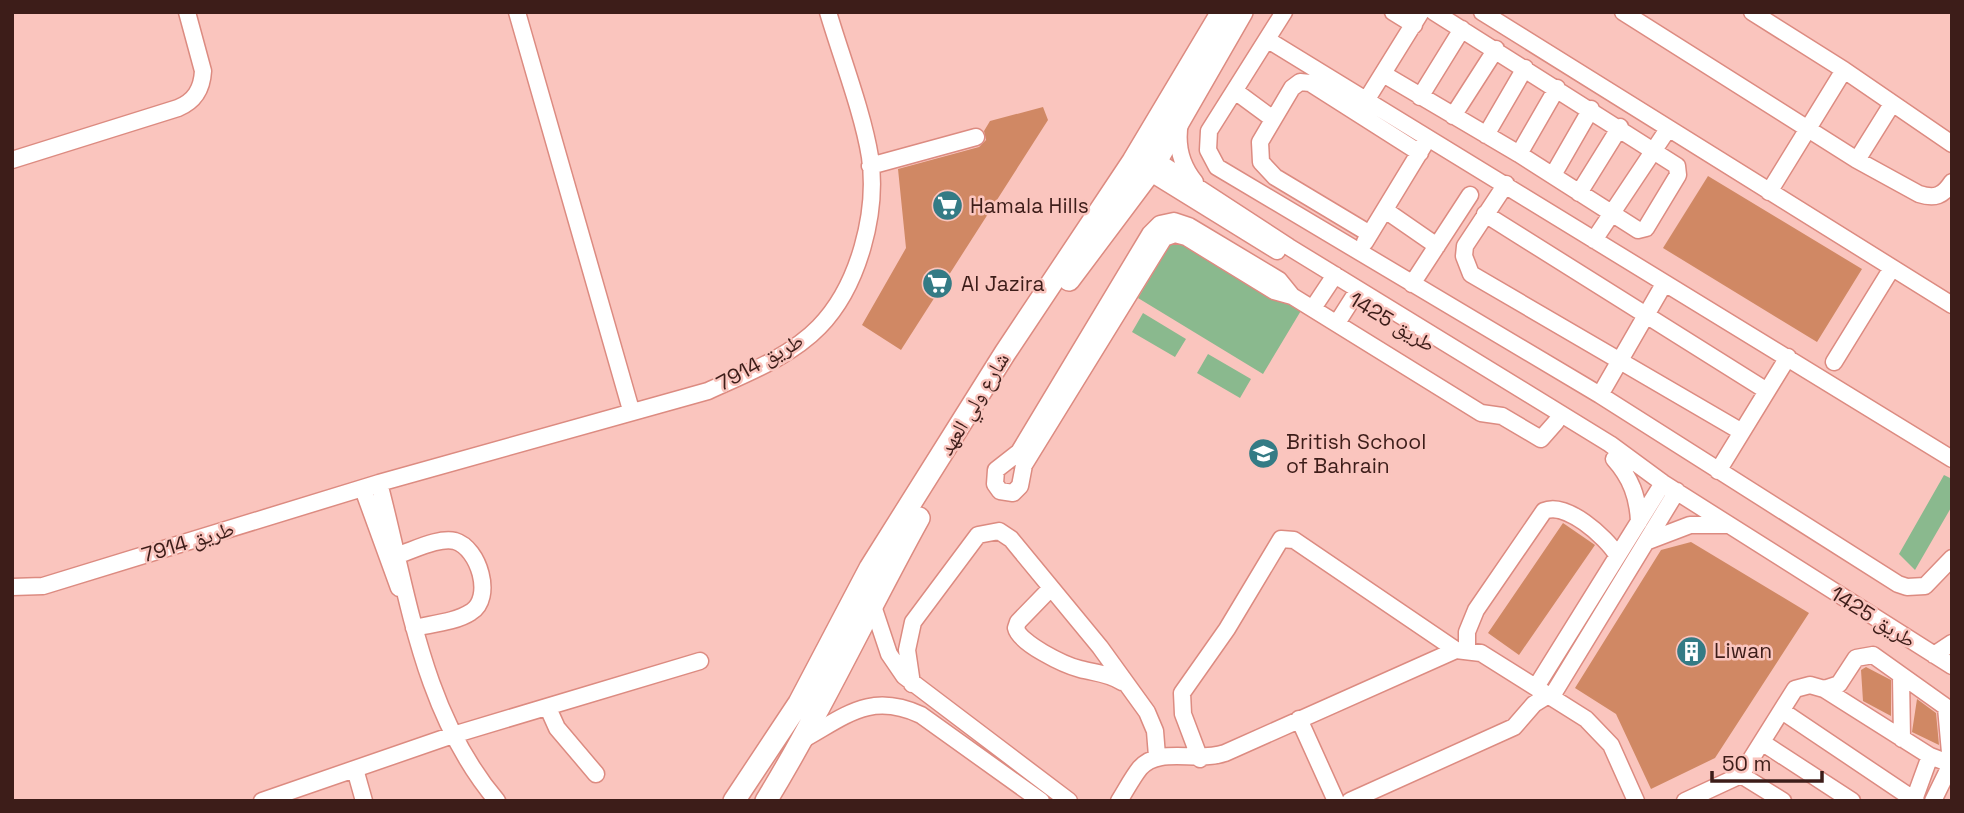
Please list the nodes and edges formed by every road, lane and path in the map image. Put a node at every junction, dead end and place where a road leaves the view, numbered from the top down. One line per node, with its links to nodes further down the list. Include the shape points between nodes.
1 (187, 12): 38 (street, via 203,71 194,98 178,108)
2 (517, 12): 70 (street)
3 (828, 12): 41 (street, طريق 7914)
4 (1222, 12): 40 (main road, شارع ولي العهد)
5 (1242, 12): 26 (main road, شارع ولي العهد)
6 (1284, 12): 14 (street)
7 (1393, 12): 12 (street)
8 (1434, 12): 13 (street)
9 (1623, 12): 29 (street)
10 (1752, 12): 17 (street)
11 (1488, 14): 30 (street)
12 (1418, 19): 18 (street)
13 (1462, 29): 15 (street); 21 (street)
14 (1268, 40): 20 (street); 22 (street)
15 (1496, 49): 16 (street); 25 (street)
16 (1525, 68): 19 (street); 31 (street)
17 (1844, 70): 23 (street); 29 (street)
18 (1385, 75): 21 (street); 22 (street)
19 (1557, 88): 24 (street); 37 (street)
20 (1235, 92): 27 (street); 55 (street, via 1209,131 1211,159 1217,167)
21 (1420, 97): 25 (street)
22 (1367, 99): 32 (street)
23 (1892, 104): 34 (street); 39 (street)
24 (1591, 109): 28 (street); 42 (street)
25 (1453, 116): 31 (street)
26 (1181, 119): 40 (main road, شارع ولي العهد); 45 (street, via 1179,148)
27 (1273, 119): 36 (street, via 1292,88 1305,82); 52 (street, via 1258,152 1266,171)
28 (1620, 127): 35 (street); 47 (street)
29 (1806, 127): 39 (street); 46 (street)
30 (1668, 129): 35 (street); 46 (street)
31 (1486, 135): 37 (street)
32 (1429, 136): 36 (street); 44 (street)
33 (976, 137): 41 (street)
34 (1952, 144)
35 (1654, 150): 50 (street); 50 (street, via 1679,172 1646,228 1638,230)
36 (1420, 153): 49 (street)
37 (1519, 154): 42 (street)
38 (12, 160)
39 (1857, 160): 43 (street, via 1924,196 1941,195)
40 (1145, 161): 45 (street, طريق 1425); 57 (street, طريق 1425); 79 (main road, شارع ولي العهد)
41 (870, 166): 70 (street, طريق 7914, via 868,228 854,270 819,327 750,372 719,386)
42 (1553, 175): 47 (street)
43 (1952, 182)
44 (1506, 184): 51 (street); 53 (street)
45 (1199, 187): 57 (street, طريق 1425)
46 (1769, 192): 56 (street)
47 (1579, 193): 50 (street)
48 (1471, 195): 54 (street)
49 (1385, 210): 52 (street); 54 (street)
50 (1612, 213): 53 (street)
51 (1485, 214): 63 (street); 66 (street, via 1465,246 1471,274)
52 (1370, 234): 55 (street)
53 (1594, 240): 59 (street)
54 (1437, 246): 58 (street)
55 (1360, 252): 58 (street)
56 (1892, 268): 61 (street); 67 (street)
57 (1332, 280): 60 (street, طريق 1425); 62 (street)
58 (1412, 284): 69 (street)
59 (1664, 284): 63 (street); 65 (street)
60 (1355, 294): 64 (street); 71 (street, طريق 1425); 78 (street, طريق 1425, via 1610,444)
61 (1952, 305)
62 (1313, 309): 64 (street); 75 (street, via 1274,291 1186,237 1164,237)
63 (1648, 315): 66 (street); 68 (street)
64 (1337, 323): 71 (street, via 1481,413 1502,416 1541,439)
65 (1788, 357): 68 (street); 74 (street)
66 (1622, 360): 69 (street); 72 (street)
67 (1834, 362)
68 (1768, 391): 72 (street)
69 (1600, 395): 76 (street)
70 (631, 410): 77 (street, طريق 7914)
71 (1556, 422): 73 (street, طريق 1425)
72 (1742, 432): 76 (street)
73 (1614, 459): 78 (street, طريق 1425); 81 (street, via 1631,481)
74 (1952, 459)
75 (1017, 465)
76 (1718, 471): 87 (street, via 1907,587 1933,581)
77 (379, 483): 80 (street, طريق 7914); 85 (street)
78 (1664, 483): 81 (street); 82 (street, طريق 1425); 84 (street)
79 (932, 484): 91 (main road, شارع ولي العهد); 128 (main road, شارع ولي العهد, via 870,568 799,703)
80 (363, 489): 88 (street, طريق 7914, via 43,586); 90 (street)
81 (1639, 522): 83 (street)
82 (1730, 526): 84 (street, via 1690,525); 97 (street, طريق 1425)
83 (1629, 537): 84 (street); 86 (street)
84 (1646, 544): 106 (street)
85 (398, 555): 90 (street); 92 (street, via 453,540 473,555 482,586 481,602 472,612)
86 (1617, 555): 95 (street, via 1598,532 1563,510 1544,511 1476,610); 96 (street)
87 (1952, 558)
88 (12, 587)
89 (1050, 589): 94 (street); 100 (street, via 1018,622 1017,635); 104 (street, via 1006,534 992,530 978,535 913,622 907,650)
90 (404, 596): 92 (street)
91 (872, 603): 104 (street, via 889,654); 114 (main road, شارع ولي العهد)
92 (414, 628): 113 (street)
93 (1952, 643): 97 (street)
94 (1100, 647): 100 (street); 103 (street)
95 (1461, 650): 101 (street, via 1481,653); 111 (street); 118 (street, via 1294,540 1280,539 1221,639 1182,693 1183,714)
96 (1554, 654): 101 (street); 106 (street)
97 (1934, 655): 99 (street, طريق 1425)
98 (700, 661): 108 (street)
99 (1952, 666)
100 (1085, 670): 103 (street, via 1109,674)
101 (1519, 677): 106 (street)
102 (1907, 680): 105 (street, via 1878,656 1862,655 1851,662 1839,684); 112 (street, via 1908,713); 119 (street, via 1946,707)
103 (1123, 683): 116 (street, via 1152,721)
104 (912, 684): 107 (street)
105 (1824, 689): 109 (street, via 1800,687); 112 (street)
106 (1543, 692): 134 (street, via 1514,727); 135 (street, via 1600,731)
107 (932, 699): 110 (street); 131 (street)
108 (548, 708): 113 (street); 121 (street, via 554,724)
109 (1782, 711): 115 (street); 124 (street)
110 (921, 715): 114 (street, via 901,706 857,708); 130 (street)
111 (1299, 719): 118 (street, via 1225,753); 133 (street)
112 (1902, 731): 117 (street)
113 (453, 735): 120 (street); 127 (street)
114 (804, 739): 129 (main road, شارع ولي العهد)
115 (1763, 743): 122 (street); 138 (street)
116 (1157, 756): 118 (street); 132 (street, via 1140,768)
117 (1930, 756): 119 (street); 124 (street)
118 (1200, 759)
119 (1951, 764): 139 (street)
120 (355, 769): 123 (street); 126 (street)
121 (596, 775)
122 (1741, 775): 136 (street); 137 (street)
123 (285, 797): 125 (street)
124 (1915, 800)
125 (262, 801)
126 (364, 801)
127 (497, 801)
128 (734, 801)
129 (766, 801)
130 (1041, 801)
131 (1069, 801)
132 (1119, 801)
133 (1336, 801)
134 (1350, 801)
135 (1636, 801)
136 (1685, 801)
137 (1783, 801)
138 (1852, 801)
139 (1933, 801)

